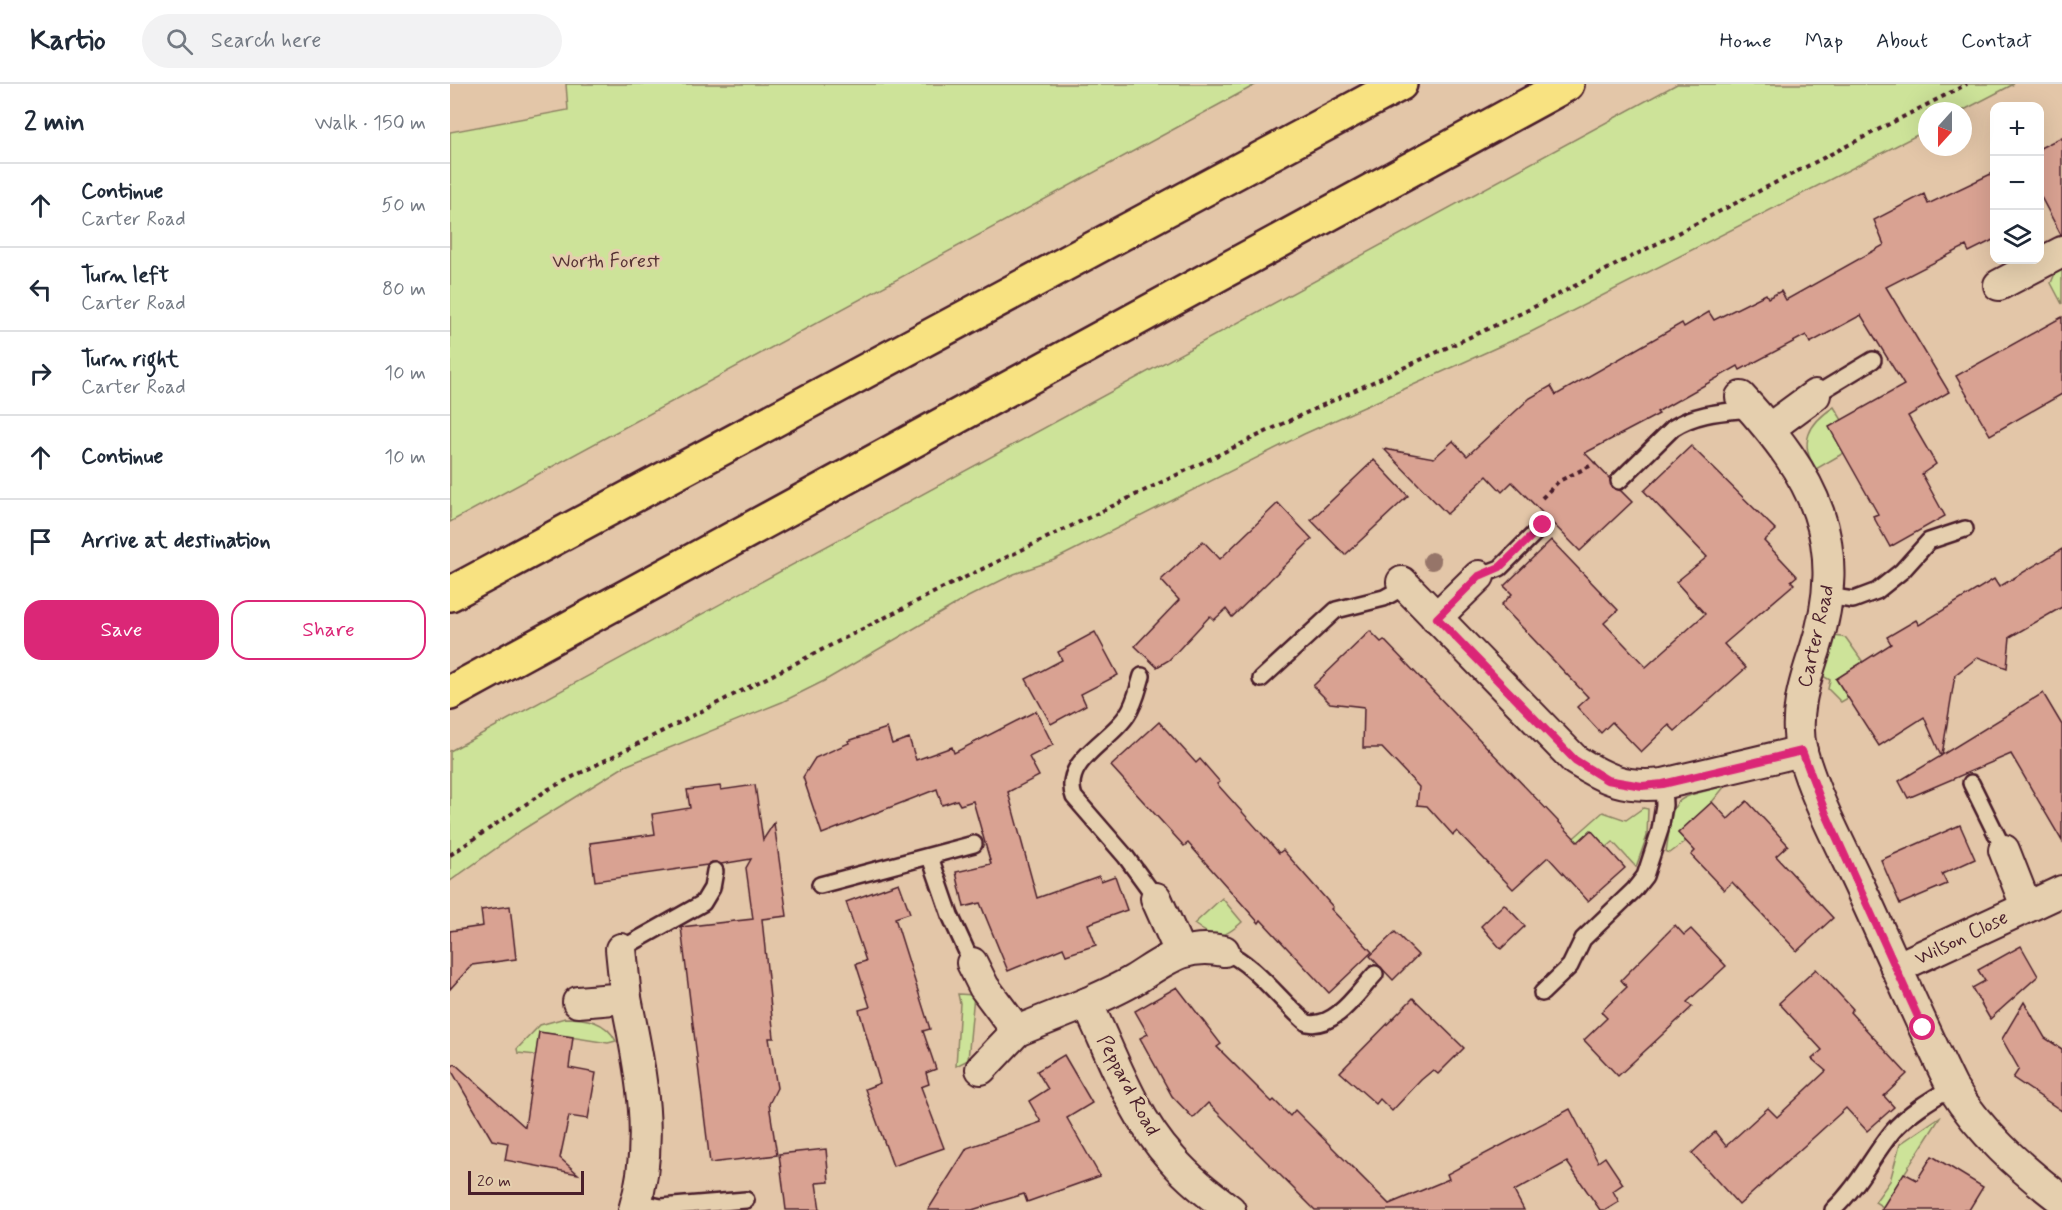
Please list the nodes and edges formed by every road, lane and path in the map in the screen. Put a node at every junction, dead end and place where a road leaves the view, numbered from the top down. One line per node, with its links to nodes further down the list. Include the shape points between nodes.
1 (1400, 84): 15 (highway)
2 (1567, 84): 20 (highway)
3 (1967, 84): 26 (path, via 1526,311 933,593 547,790)
4 (2062, 252): 5 (street)
5 (1999, 285)
6 (1873, 360): 7 (lane)
7 (1815, 395): 8 (street)
8 (1754, 412): 10 (lane, via 1707,413 1683,422); 16 (street, Carter Road, via 1800,472 1815,501 1827,555)
9 (1599, 462): 11 (path, via 1559,481 1532,508)
10 (1618, 481)
11 (1541, 527): 13 (lane, via 1500,567)
12 (1965, 529): 16 (lane, via 1929,541 1902,572 1877,591 1853,600)
13 (1479, 576): 17 (street)
14 (1404, 584): 17 (street); 19 (lane, via 1384,598 1336,609)
15 (450, 594)
16 (1827, 596): 21 (street, Carter Road, via 1800,701)
17 (1437, 618): 23 (street, via 1575,760 1607,780 1642,786)
18 (1142, 676): 31 (lane, via 1127,716 1075,771 1071,788 1074,797)
19 (1261, 679)
20 (450, 693)
21 (1802, 751): 23 (street); 37 (street, Carter Road, via 1826,814)
22 (1971, 783): 25 (lane)
23 (1663, 784): 39 (lane, via 1660,830 1645,876 1583,939 1570,966)
24 (974, 844): 27 (lane)
25 (2004, 850): 32 (street, Wilson Close)
26 (450, 855)
27 (930, 857): 29 (lane); 36 (lane)
28 (715, 871): 33 (lane, via 712,888 702,903)
29 (820, 885)
30 (2062, 891): 32 (street, Wilson Close)
31 (1156, 898): 35 (street)
32 (2026, 906): 37 (street, Wilson Close)
33 (621, 949): 40 (street)
34 (1224, 951): 35 (street, via 1206,948); 38 (lane, via 1238,957 1297,1015 1316,1025 1335,1016)
35 (1180, 952): 42 (street)
36 (972, 963): 43 (street, via 984,987)
37 (1896, 968): 45 (street, Carter Road)
38 (1375, 974)
39 (1542, 993)
40 (626, 998): 41 (street); 48 (street, via 644,1103 645,1139)
41 (578, 1002)
42 (1087, 1003): 43 (street); 49 (street, Peppard Road, via 1147,1127 1185,1172)
43 (1017, 1031): 44 (street)
44 (981, 1069)
45 (1952, 1087): 47 (street, Carter Road, via 1994,1143); 50 (lane, via 1920,1106 1893,1132 1858,1183)
46 (746, 1200): 48 (lane)
47 (2062, 1200)
48 (635, 1206)
49 (1230, 1210)
50 (1833, 1210)

